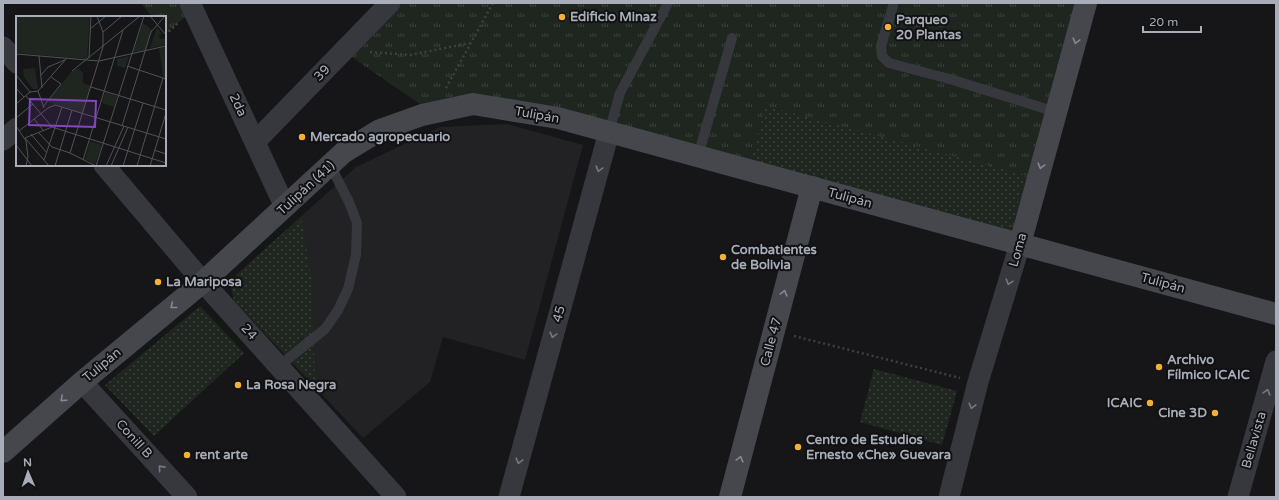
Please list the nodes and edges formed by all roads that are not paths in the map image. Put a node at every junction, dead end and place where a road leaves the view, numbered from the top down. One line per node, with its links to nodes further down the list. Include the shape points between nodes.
1 (190, 3): 14 (street, 2da)
2 (390, 3): 14 (street, 39)
3 (668, 3): 12 (lane, via 620,93)
4 (1086, 3): 9 (street, Loma, one-way to 9)
5 (893, 6): 9 (lane, via 882,46 882,56 889,63)
6 (732, 38): 15 (lane)
7 (3, 47): 8 (street)
8 (16, 62)
9 (1056, 112): 20 (street, Loma, one-way to 20)
10 (428, 114): 12 (street, Tulipán, via 473,104 558,118); 16 (street, Tulipán (41), via 380,130 344,152)
11 (16, 129): 13 (street)
12 (609, 132): 15 (street, Tulipán); 29 (street, 45, one-way to 29)
13 (3, 140)
14 (255, 142): 19 (street, 2da)
15 (698, 156): 18 (street, Tulipán)
16 (330, 165): 19 (street, Tulipán (41)); 24 (lane, via 357,223 356,256 348,289 325,329)
17 (105, 166): 21 (street, 24)
18 (812, 187): 20 (street, Tulipán); 30 (street, Calle 47, one-way to 18)
19 (285, 206): 21 (street, Tulipán (41))
20 (1020, 244): 22 (street, Tulipán); 31 (street, Loma, one-way to 31, via 978,382)
21 (203, 282): 24 (street, 24); 25 (street, Tulipán, one-way to 25)
22 (1276, 314)
23 (1276, 360): 32 (street, Bellavista, one-way to 23)
24 (279, 366): 28 (street, 24)
25 (82, 382): 26 (street, Tulipán, one-way to 26); 27 (street, Conill B, one-way to 25)
26 (3, 452)
27 (187, 497)
28 (396, 497)
29 (509, 497)
30 (730, 497)
31 (949, 497)
32 (1238, 497)

